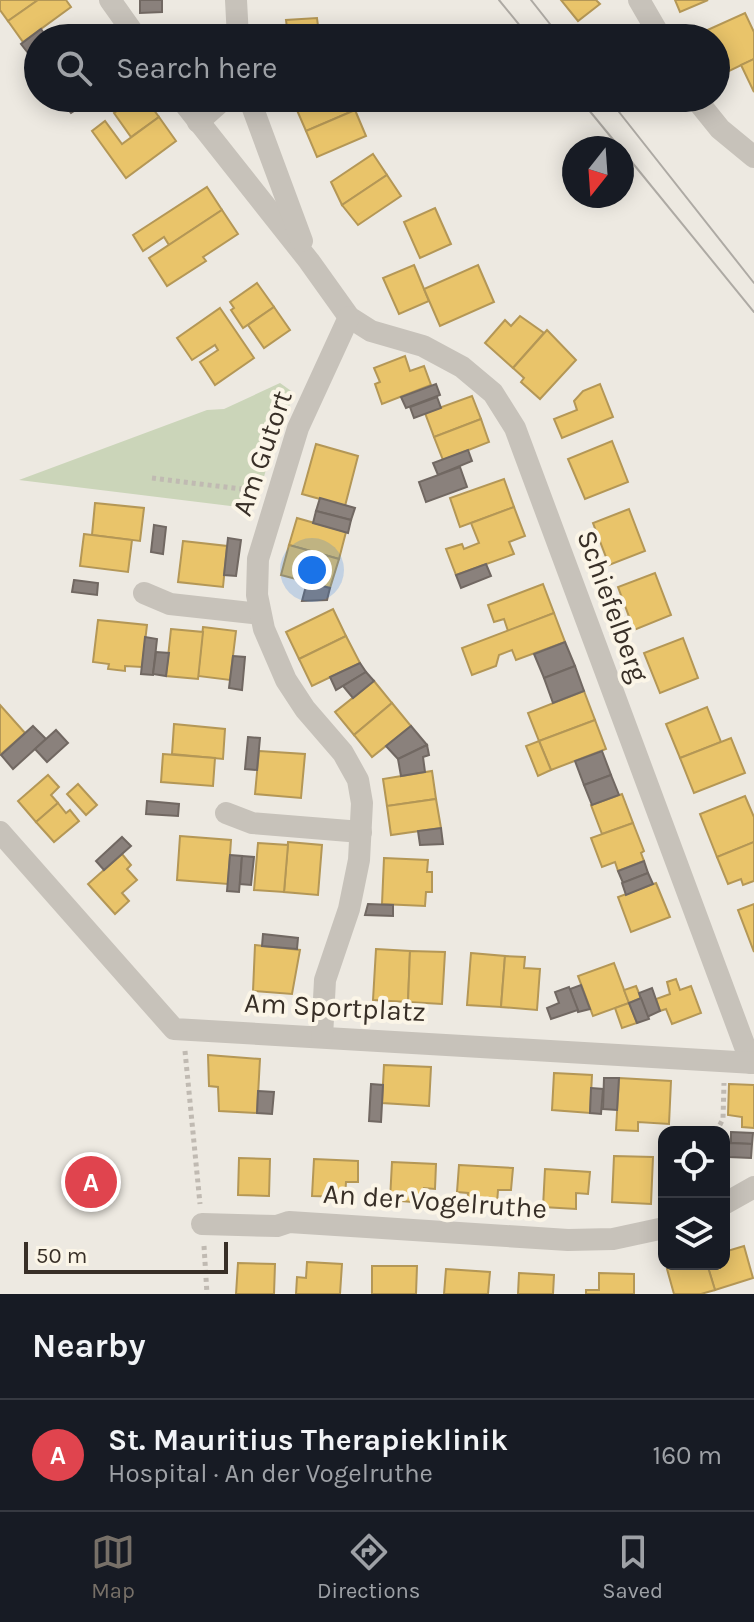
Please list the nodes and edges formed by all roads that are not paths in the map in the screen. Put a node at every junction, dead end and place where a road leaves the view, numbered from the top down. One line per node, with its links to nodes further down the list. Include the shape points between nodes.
1 (110, 0): 4 (street)
2 (236, 0): 5 (street)
3 (639, 0): 6 (street)
4 (127, 24)
5 (237, 24)
6 (653, 24)
7 (190, 112): 11 (street, Schiefelberg)
8 (209, 112): 11 (street)
9 (254, 112): 13 (street, Schiefelberg)
10 (706, 112): 12 (street)
11 (198, 122): 13 (street, Schiefelberg)
12 (754, 157)
13 (309, 261): 14 (street, Schiefelberg)
14 (349, 317): 16 (street, Am Gutort, via 298,428 258,559); 21 (street, Schiefelberg, via 462,367 493,393 515,428)
15 (144, 593): 16 (street, via 170,604)
16 (260, 614): 19 (street, Am Gutort, via 286,680 358,780)
17 (226, 813): 19 (street, via 252,823)
18 (0, 832): 20 (street, Am Sportplatz, via 174,1029)
19 (361, 832): 20 (street, Am Gutort, via 349,909 325,980)
20 (322, 1037): 21 (street, Am Sportplatz)
21 (752, 1063)
22 (754, 1187): 23 (street)
23 (730, 1201)
24 (202, 1224): 25 (street, An der Vogelruthe, via 289,1222 568,1240 613,1239)
25 (658, 1229)

